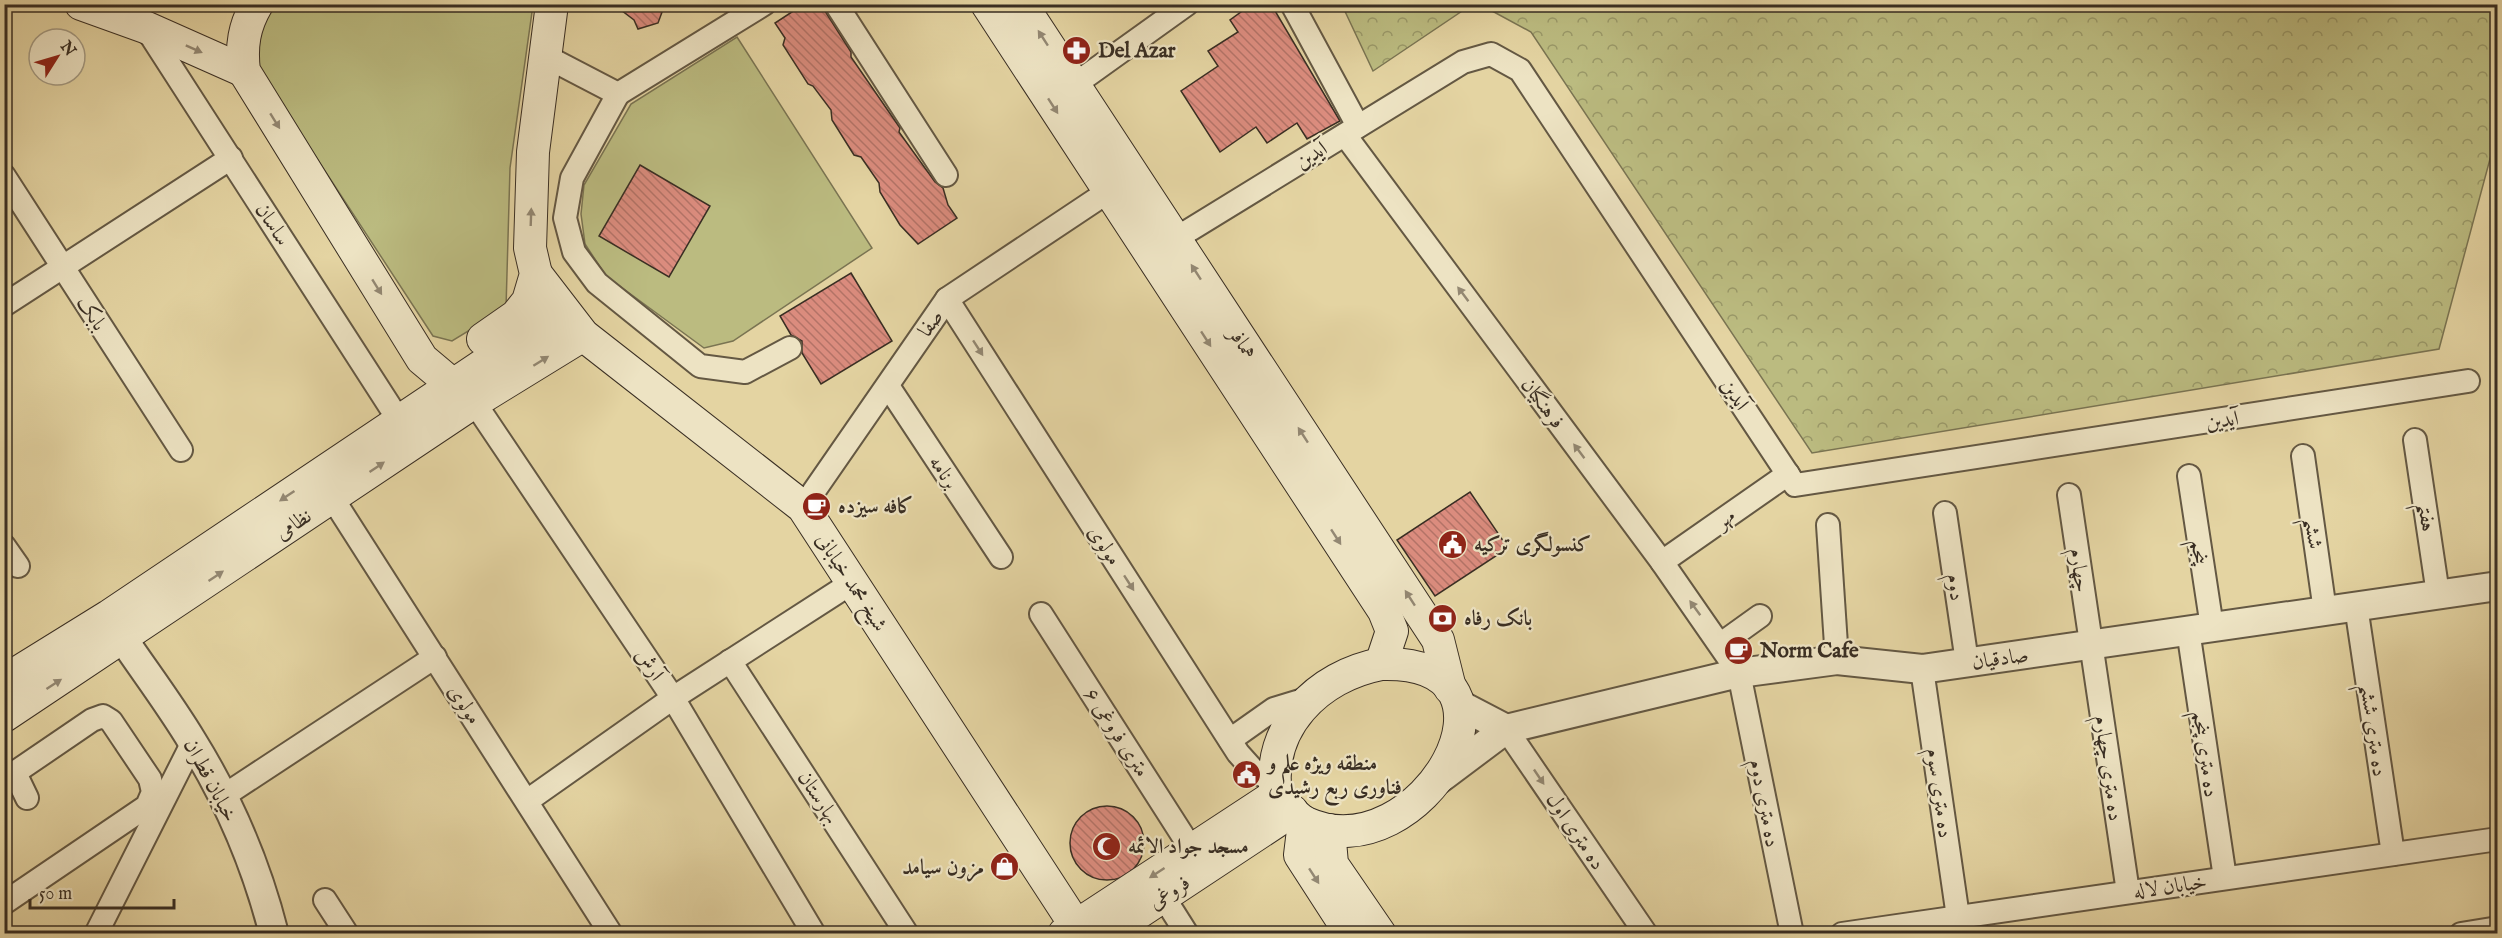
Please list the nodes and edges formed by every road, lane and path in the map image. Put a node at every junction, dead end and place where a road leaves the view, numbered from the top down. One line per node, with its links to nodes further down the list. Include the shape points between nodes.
1 (81, 4): 10 (main road)
2 (257, 4): 12 (main road, via 248,21 242,51)
3 (552, 4): 11 (main road)
4 (764, 4): 14 (street)
5 (836, 4): 17 (street)
6 (987, 4): 19 (main road, همافر, one-way to 19)
7 (1021, 4): 13 (main road, همافر, one-way to 7)
8 (1187, 4): 13 (street)
9 (1292, 4): 15 (street, فرهنگیان)
10 (145, 27): 12 (main road, one-way to 12); 16 (street, ساسان)
11 (545, 56): 14 (street); 22 (main road, one-way to 11, via 530,248 533,152)
12 (244, 71): 28 (main road, one-way to 28)
13 (1074, 85): 20 (main road, همافر)
14 (618, 94): 27 (street, via 572,178 565,218 574,252 597,283 700,366 745,372)
15 (1351, 130): 20 (street, آیدین); 36 (street, آیدین, via 1463,62 1491,54 1521,70); 46 (street, فرهنگیان, one-way to 15)
16 (231, 158): 21 (street); 32 (street, ساسان)
17 (946, 175)
18 (4, 176): 21 (street, بابک)
19 (1109, 191): 23 (street, صفا); 39 (main road, همافر, one-way to 39)
20 (1175, 239): 39 (main road, همافر, one-way to 20)
21 (62, 268): 24 (street); 34 (street, بابک)
22 (536, 274): 25 (main road, شیخ محمد خیابانی); 28 (main road, via 528,301 516,316 447,362)
23 (946, 299): 30 (street, صفا); 72 (street, مولوی, one-way to 72)
24 (4, 305)
25 (562, 312): 26 (main road, شیخ محمد خیابانی); 31 (main road, نظامی)
26 (583, 334): 31 (main road, نظامی, one-way to 26); 41 (main road, شیخ محمد خیابانی)
27 (790, 348)
28 (422, 359): 31 (main road)
29 (2468, 381): 36 (street, آیدین, via 1795,485)
30 (888, 386): 41 (street, صفا); 45 (street, برنامه)
31 (462, 393): 32 (main road, نظامی); 38 (main road, نظامی, one-way to 31); 68 (street, آرش)
32 (400, 422): 38 (main road, نظامی)
33 (2415, 440): 50 (street, هفتم)
34 (181, 450)
35 (2302, 456): 52 (street, ششم)
36 (1788, 474): 46 (street, مهر)
37 (2189, 476): 56 (street, پنجم)
38 (325, 487): 55 (main road, نظامی); 59 (street, مولوی)
39 (1322, 489): 63 (main road, همافر, one-way to 63, via 1392,632); 67 (main road, همافر, one-way to 39, via 1438,640)
40 (2069, 495): 58 (street, چهارم)
41 (803, 507): 48 (main road, شیخ محمد خیابانی)
42 (1945, 513): 62 (street, دوم)
43 (1828, 525): 60 (street)
44 (4, 546): 47 (street)
45 (1001, 557)
46 (1662, 562): 57 (street, فرهنگیان, one-way to 46)
47 (18, 566)
48 (853, 582): 61 (street); 90 (main road, شیخ محمد خیابانی)
49 (2498, 586): 50 (street, صادقیان)
50 (2438, 594): 51 (street, صادقیان)
51 (2356, 606): 52 (street, صادقیان); 82 (street, ده متری ششم)
52 (2325, 610): 56 (street, صادقیان)
53 (1041, 614): 81 (street, ۶ متری فروغی)
54 (1760, 616): 57 (street)
55 (116, 627): 66 (main road, نظامی); 70 (main road, نظامی, one-way to 55); 73 (street, خیابان قطران)
56 (2200, 629): 58 (street, صادقیان); 83 (street, ده متری پنجم)
57 (1721, 644): 65 (street, فرهنگیان)
58 (2091, 645): 62 (street, صادقیان); 84 (street, ده متری چهارم)
59 (435, 657): 76 (street); 78 (street, مولوی)
60 (1837, 660): 64 (street, صادقیان); 65 (street, صادقیان)
61 (730, 661): 68 (street); 96 (street, بهارستان)
62 (1967, 662): 64 (street, صادقیان)
63 (1382, 664): 67 (main road, via 1406,664 1431,671); 69 (main road, via 1342,676)
64 (1922, 669): 88 (street, ده متری سوم)
65 (1739, 673): 71 (street, صادقیان); 102 (street, ده متری دوم)
66 (4, 681)
67 (1455, 696): 71 (street); 75 (main road, via 1458,739)
68 (673, 698): 78 (street); 95 (street, آرش)
69 (1310, 698): 72 (street, via 1274,709); 79 (main road, via 1296,713 1276,754)
70 (4, 716)
71 (1506, 729): 75 (street); 101 (street, ده متری اول, one-way to 101)
72 (1230, 740): 79 (street, مولوی, via 1246,765)
73 (193, 742): 76 (street, خیابان قطران); 91 (street)
74 (10, 776): 77 (street); 87 (street, via 103,716 111,721 150,779 153,792 147,806)
75 (1438, 780): 79 (main road, via 1393,817 1374,825)
76 (222, 797): 92 (street, خیابان قطران, via 234,819)
77 (27, 798)
78 (527, 801): 94 (street, مولوی)
79 (1295, 808): 81 (main road, فروغى); 85 (main road, فروغى); 99 (main road, one-way to 99, via 1300,855); 100 (main road)
80 (2498, 839): 82 (street, خیابان لاله)
81 (1192, 850): 90 (main road, فروغى, one-way to 90)
82 (2393, 854): 83 (street, خیابان لاله)
83 (2225, 878): 84 (street, خیابان لاله)
84 (2128, 892): 88 (street, خیابان لاله)
85 (1163, 896): 97 (main road, فروغى); 98 (street)
86 (325, 900): 93 (street)
87 (4, 903)
88 (1958, 917): 103 (street, خیابان لاله)
89 (2498, 928): 104 (street)
90 (1070, 930)
91 (96, 933)
92 (274, 933)
93 (347, 933)
94 (611, 933)
95 (814, 933)
96 (908, 933)
97 (1106, 933)
98 (1187, 933)
99 (1351, 933)
100 (1380, 933)
101 (1646, 933)
102 (1792, 933)
103 (1842, 933)
104 (2461, 933)

